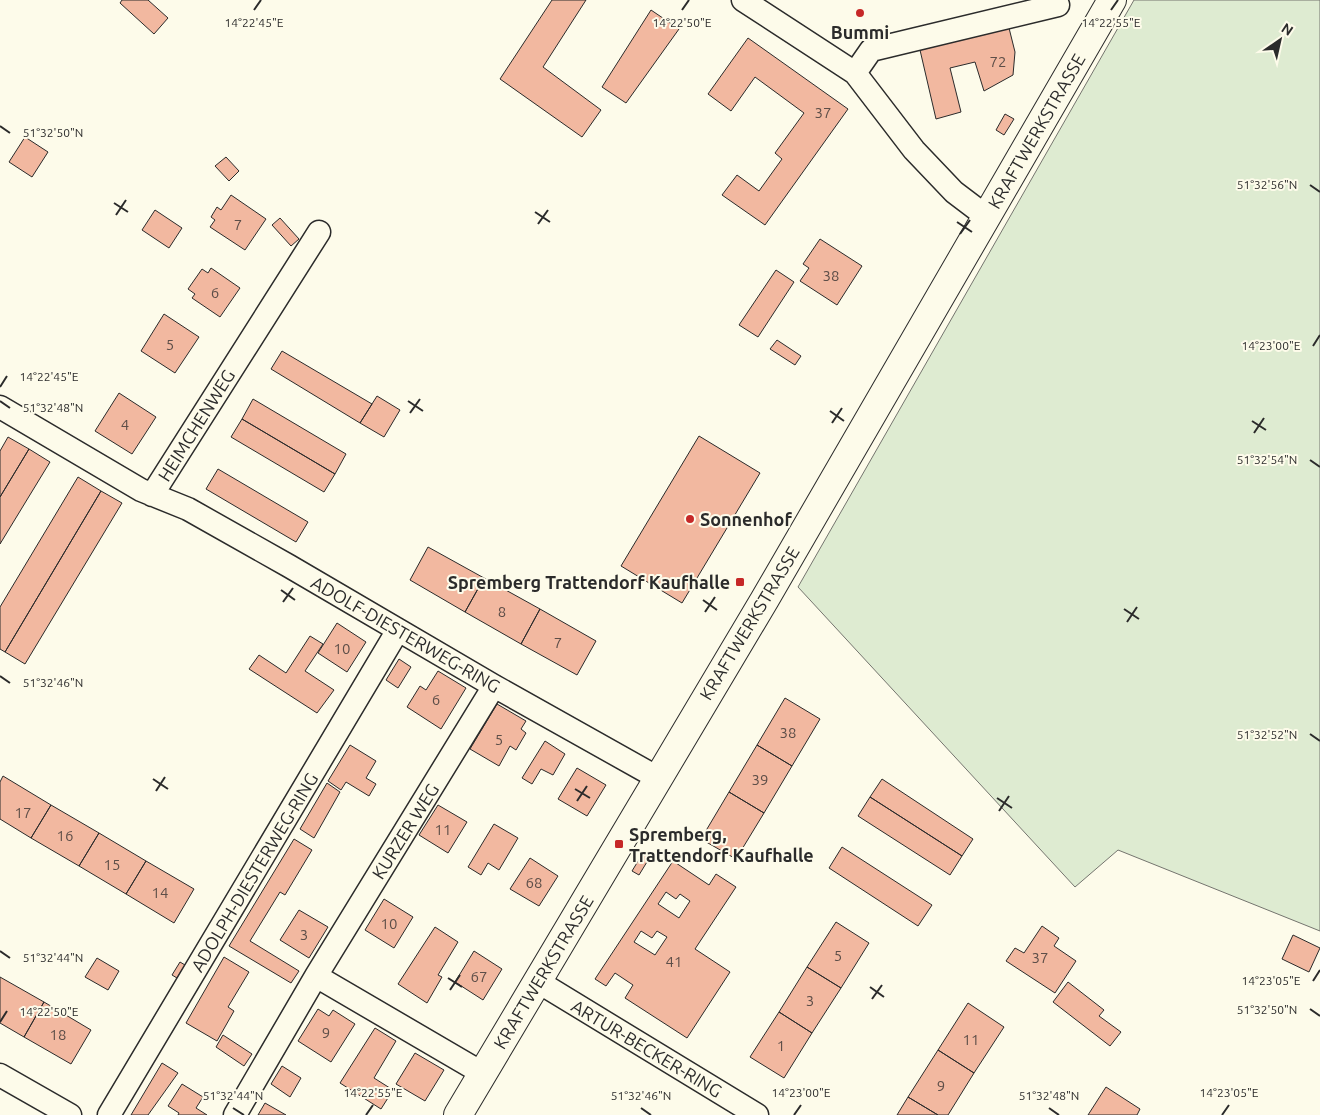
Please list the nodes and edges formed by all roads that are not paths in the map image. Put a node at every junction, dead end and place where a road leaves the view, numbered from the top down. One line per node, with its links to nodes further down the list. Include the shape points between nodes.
1 (743, 0): 4 (street)
2 (1112, 0): 5 (main road, KRAFTWERKSTRASSE)
3 (1058, 5): 4 (street, via 871,50)
4 (855, 73): 5 (street, via 914,150 954,192)
5 (987, 217): 11 (main road, KRAFTWERKSTRASSE)
6 (319, 232): 8 (street, HEIMCHENWEG)
7 (0, 407): 8 (street, HEIMCHENWEG)
8 (152, 495): 9 (street, ADOLF-DIESTERWEG-RING, via 188,509)
9 (398, 630): 10 (street, ADOLF-DIESTERWEG-RING); 17 (street, ADOLPH-DIESTERWEG-RING)
10 (494, 686): 11 (street, ADOLF-DIESTERWEG-RING); 12 (street, KURZER WEG)
11 (658, 778): 13 (main road, KRAFTWERKSTRASSE)
12 (316, 976): 14 (street); 18 (street, KURZER WEG)
13 (537, 981): 14 (main road, KRAFTWERKSTRASSE); 20 (street, ARTUR-BECKER-RING)
14 (482, 1073): 19 (main road, KRAFTWERKSTRASSE)
15 (0, 1075): 16 (street)
16 (70, 1115)
17 (109, 1115)
18 (235, 1115)
19 (458, 1115)
20 (757, 1115)

